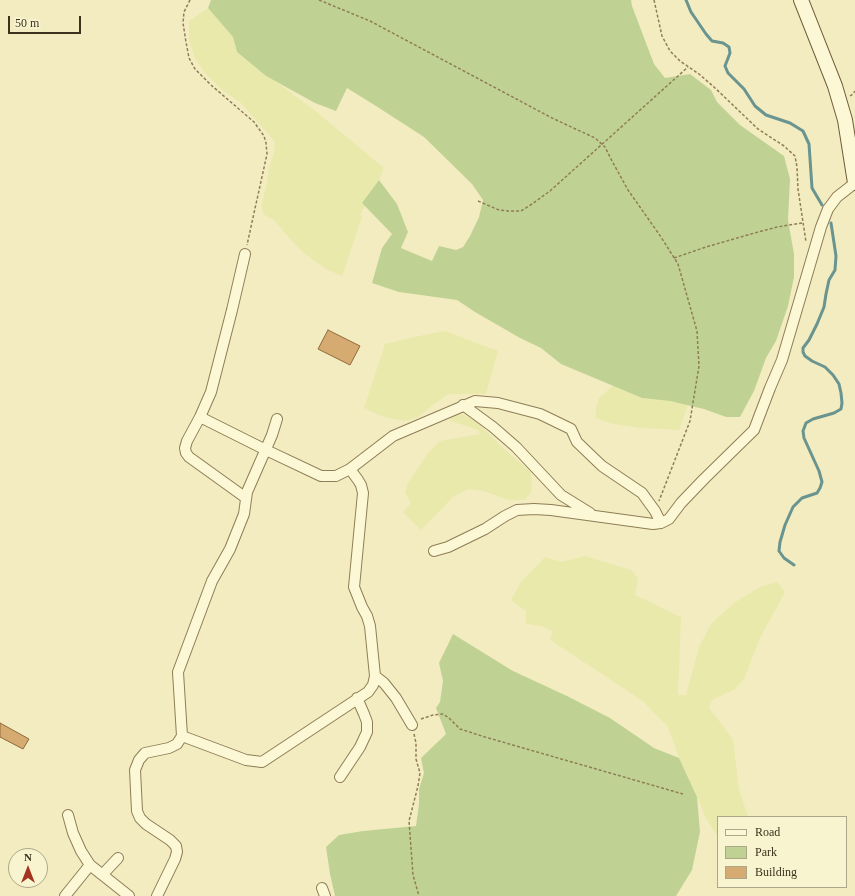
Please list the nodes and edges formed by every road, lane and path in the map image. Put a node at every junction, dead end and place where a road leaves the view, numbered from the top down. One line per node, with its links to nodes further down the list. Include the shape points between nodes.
1 (190, 0): 11 (path, via 184,12 183,23 190,58 195,68 254,122 266,143 267,154)
2 (319, 0): 6 (path, via 370,22 595,138)
3 (654, 0): 5 (path, via 662,36 670,51)
4 (801, 0): 7 (street, via 835,86 845,120)
5 (688, 67): 6 (path); 9 (path, via 714,87 758,129 795,156)
6 (602, 145): 8 (path, via 550,190 521,211 500,210); 12 (path, via 628,190)
7 (855, 183): 21 (street, via 837,197 828,209 782,360 754,430 704,479 669,519)
8 (478, 201)
9 (802, 223): 10 (path); 12 (path, via 751,234)
10 (806, 244)
11 (245, 254): 14 (street, via 211,392)
12 (674, 258): 19 (path, via 678,264 697,331 699,366 690,421)
13 (463, 405): 17 (street, via 393,436); 19 (street, via 475,401 498,403 540,414 571,429 577,442 587,452 602,466 642,493); 20 (street, via 516,447 561,495)
14 (200, 416): 16 (street); 18 (street, via 186,441 186,453)
15 (277, 419): 16 (street)
16 (266, 450): 17 (street, via 321,476 336,476); 18 (street)
17 (350, 469): 23 (street, via 361,485 363,493 354,586 370,626)
18 (246, 498): 26 (street, via 244,514 230,549 212,581 178,672)
19 (655, 512): 21 (street)
20 (593, 515): 21 (street); 22 (street, via 551,510 517,510 485,529)
21 (661, 523)
22 (434, 551)
23 (375, 676): 24 (street, via 368,692); 25 (street, via 396,698)
24 (357, 698): 26 (street, via 262,762 246,760); 27 (street, via 367,722 367,732)
25 (412, 725): 28 (path, via 426,716 443,714 460,729 485,738); 36 (path, via 420,773 409,821 413,875)
26 (182, 736): 35 (street, via 177,744 169,748 146,753 139,760 135,770 137,811 140,818 176,846 175,859)
27 (340, 777)
28 (683, 794)
29 (68, 815): 31 (street, via 80,851)
30 (118, 858): 32 (street)
31 (90, 865): 32 (street); 33 (street)
32 (102, 874): 34 (street)
33 (65, 896)
34 (129, 896)
35 (157, 896)
36 (419, 896)

